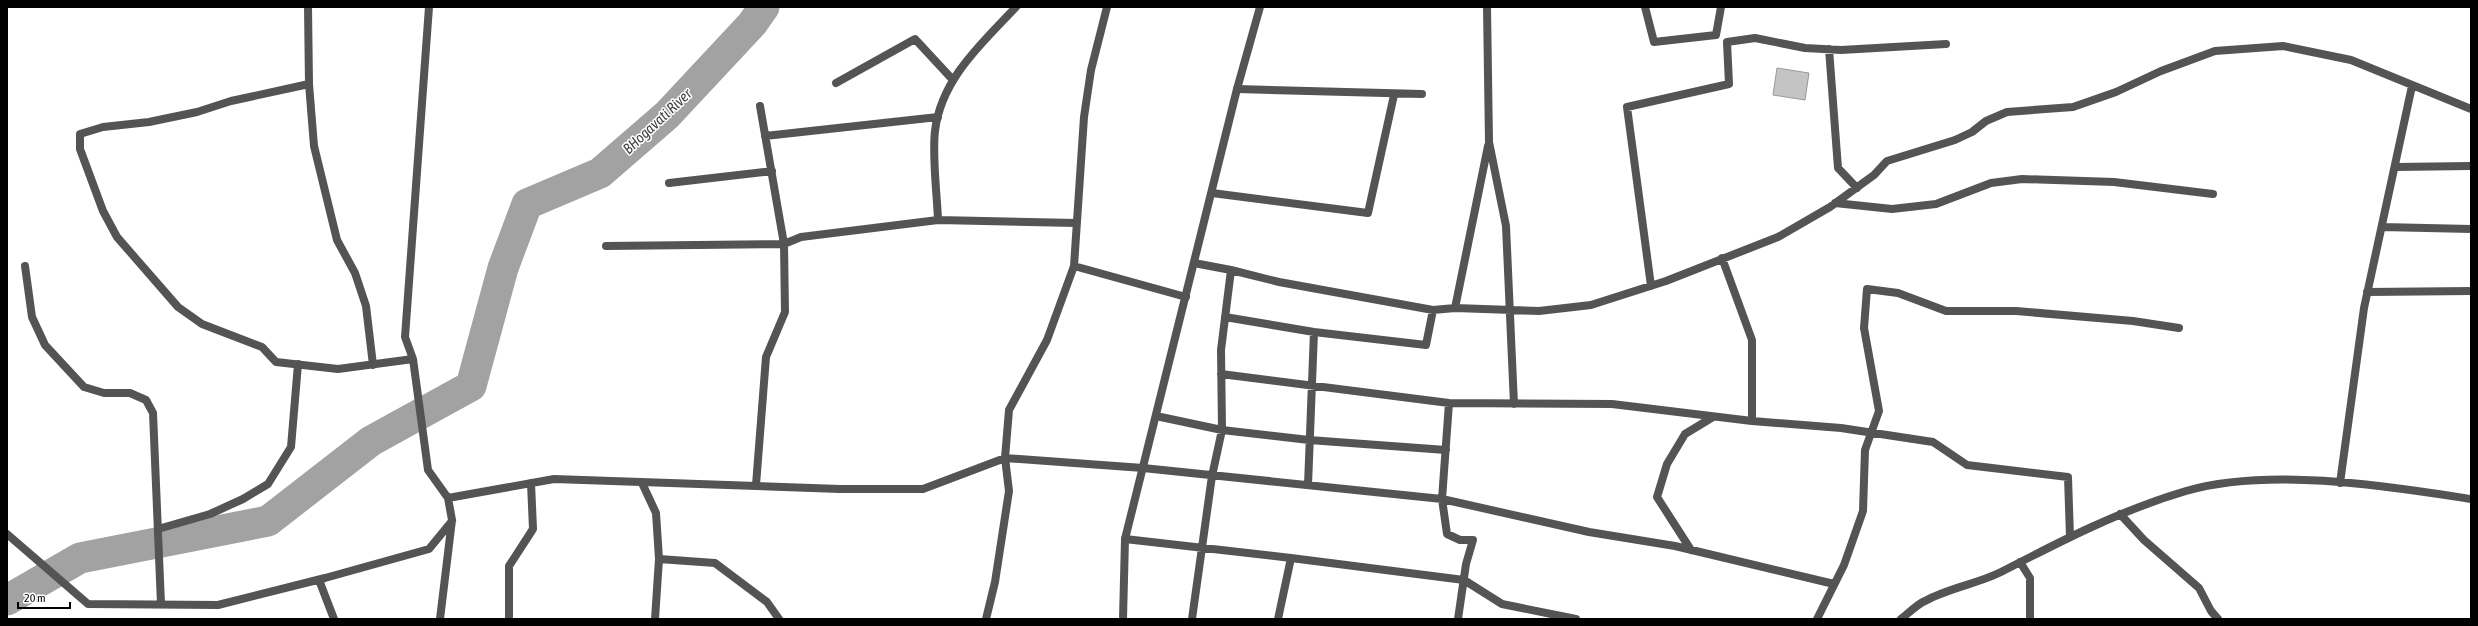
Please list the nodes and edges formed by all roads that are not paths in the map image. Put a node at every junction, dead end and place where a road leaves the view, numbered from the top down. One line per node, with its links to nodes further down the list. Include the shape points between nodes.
1 (308, 7): 13 (street)
2 (429, 7): 52 (street, via 405,337)
3 (1016, 7): 11 (street, via 966,60)
4 (1107, 7): 32 (street, via 1091,70 1084,117)
5 (1260, 7): 15 (street)
6 (1487, 7): 22 (street)
7 (1645, 7): 8 (street, via 1654,42 1716,34)
8 (1722, 7)
9 (1946, 44): 10 (street)
10 (1829, 49): 27 (street, via 1838,168); 42 (street, via 1805,48 1755,38 1727,42 1729,84 1627,107)
11 (953, 80): 12 (street, via 915,39); 20 (street, via 940,103)
12 (836, 83)
13 (309, 84): 53 (street, via 231,101 196,112 149,122 103,127 80,134 80,150 103,211 117,237 178,307 202,324 262,347 276,362); 54 (street, via 314,146 337,240 355,273 366,306)
14 (2412, 86): 19 (street); 23 (street); 27 (street, via 2351,60 2283,46 2215,51 2073,107 2007,112 1986,120 1972,132 1955,140 1887,161)
15 (1238, 89): 17 (street); 28 (street)
16 (1422, 94): 17 (street)
17 (1394, 95): 28 (street, via 1368,213)
18 (760, 106): 21 (street)
19 (2471, 109)
20 (938, 117): 21 (street); 31 (street, via 934,132)
21 (765, 136): 25 (street)
22 (1489, 142): 46 (street); 48 (street, via 1506,226)
23 (2395, 166): 24 (street); 33 (street)
24 (2471, 166)
25 (772, 171): 26 (street); 35 (street)
26 (669, 183)
27 (1857, 188): 30 (street)
28 (1212, 194): 38 (street)
29 (2213, 194): 30 (street, via 2114,182 2022,179 1991,183 1936,204 1892,208)
30 (1835, 203): 37 (street, via 1778,238)
31 (938, 220): 32 (street); 35 (street, via 801,237)
32 (1076, 223): 40 (street)
33 (2382, 227): 34 (street); 44 (street)
34 (2471, 229)
35 (784, 244): 36 (street); 72 (street, via 785,312 766,357)
36 (606, 246)
37 (1722, 258): 42 (street); 61 (street, via 1752,340)
38 (1194, 263): 41 (street); 45 (street)
39 (25, 266): 79 (street, via 32,317 45,345 84,387 104,393 130,393 146,400 153,413)
40 (1074, 266): 45 (street); 66 (street, via 1047,340 1010,410)
41 (1231, 270): 47 (street, via 1279,282); 49 (street)
42 (1651, 286): 48 (street, via 1590,305 1539,311)
43 (2471, 291): 44 (street)
44 (2367, 292): 71 (street)
45 (1186, 297): 59 (street)
46 (1456, 308): 47 (street); 48 (street)
47 (1432, 310): 51 (street, via 1426,345)
48 (1511, 311): 58 (street)
49 (1225, 317): 51 (street); 55 (street)
50 (2179, 328): 63 (street, via 2132,320 2016,311 1946,311 1898,293 1868,289 1864,328 1879,411)
51 (1314, 332): 56 (street)
52 (413, 359): 54 (street); 74 (street, via 428,470)
53 (298, 364): 54 (street, via 338,369); 79 (street, via 291,447 268,484 210,514)
54 (372, 365)
55 (1221, 374): 56 (street); 62 (street)
56 (1312, 384): 57 (street); 64 (street)
57 (1449, 403): 58 (street); 65 (street)
58 (1514, 404): 60 (street, via 1612,404)
59 (1156, 416): 62 (street); 67 (street)
60 (1713, 417): 61 (street); 84 (street, via 1685,434 1667,464 1658,496)
61 (1752, 421): 63 (street, via 1841,428)
62 (1222, 430): 64 (street); 68 (street)
63 (1871, 434): 81 (street, via 1933,442 1967,465 2068,476); 90 (street, via 1865,450 1863,511 1844,565)
64 (1309, 440): 65 (street); 73 (street)
65 (1446, 450): 75 (street)
66 (1005, 458): 67 (street); 72 (street, via 923,489); 97 (street, via 1009,491 995,582)
67 (1143, 468): 68 (street); 82 (street)
68 (1212, 476): 73 (street); 83 (street)
69 (530, 483): 70 (street, via 554,479); 74 (street); 94 (street, via 533,529 509,566)
70 (642, 483): 72 (street); 86 (street, via 656,513)
71 (2340, 484): 76 (street, via 2414,490); 77 (street, via 2258,479 2187,491)
72 (756, 485)
73 (1308, 485): 75 (street)
74 (448, 498): 78 (street)
75 (1442, 499): 84 (street, via 1589,532); 89 (street, via 1447,534 1460,540 1473,540)
76 (2471, 499)
77 (2120, 514): 81 (street); 106 (street, via 2144,540 2199,588)
78 (452, 520): 88 (street, via 429,549); 93 (street)
79 (158, 529): 91 (street)
80 (7, 534): 91 (street, via 88,604)
81 (2070, 537): 87 (street)
82 (1125, 539): 83 (street); 98 (street)
83 (1203, 548): 85 (street); 99 (street)
84 (1691, 550): 90 (street)
85 (1291, 558): 89 (street); 100 (street)
86 (659, 559): 95 (street); 96 (street, via 714,562 767,602)
87 (2020, 562): 104 (street, via 1994,576 1925,601); 105 (street, via 2030,578)
88 (319, 580): 91 (street, via 218,605); 92 (street)
89 (1464, 580): 101 (street); 102 (street, via 1502,604)
90 (1834, 584): 103 (street)
91 (161, 604)
92 (334, 619)
93 (440, 619)
94 (509, 619)
95 (655, 619)
96 (779, 619)
97 (986, 619)
98 (1123, 619)
99 (1192, 619)
100 (1278, 619)
101 (1458, 619)
102 (1576, 619)
103 (1817, 619)
104 (1901, 619)
105 (2030, 619)
106 (2218, 619)

